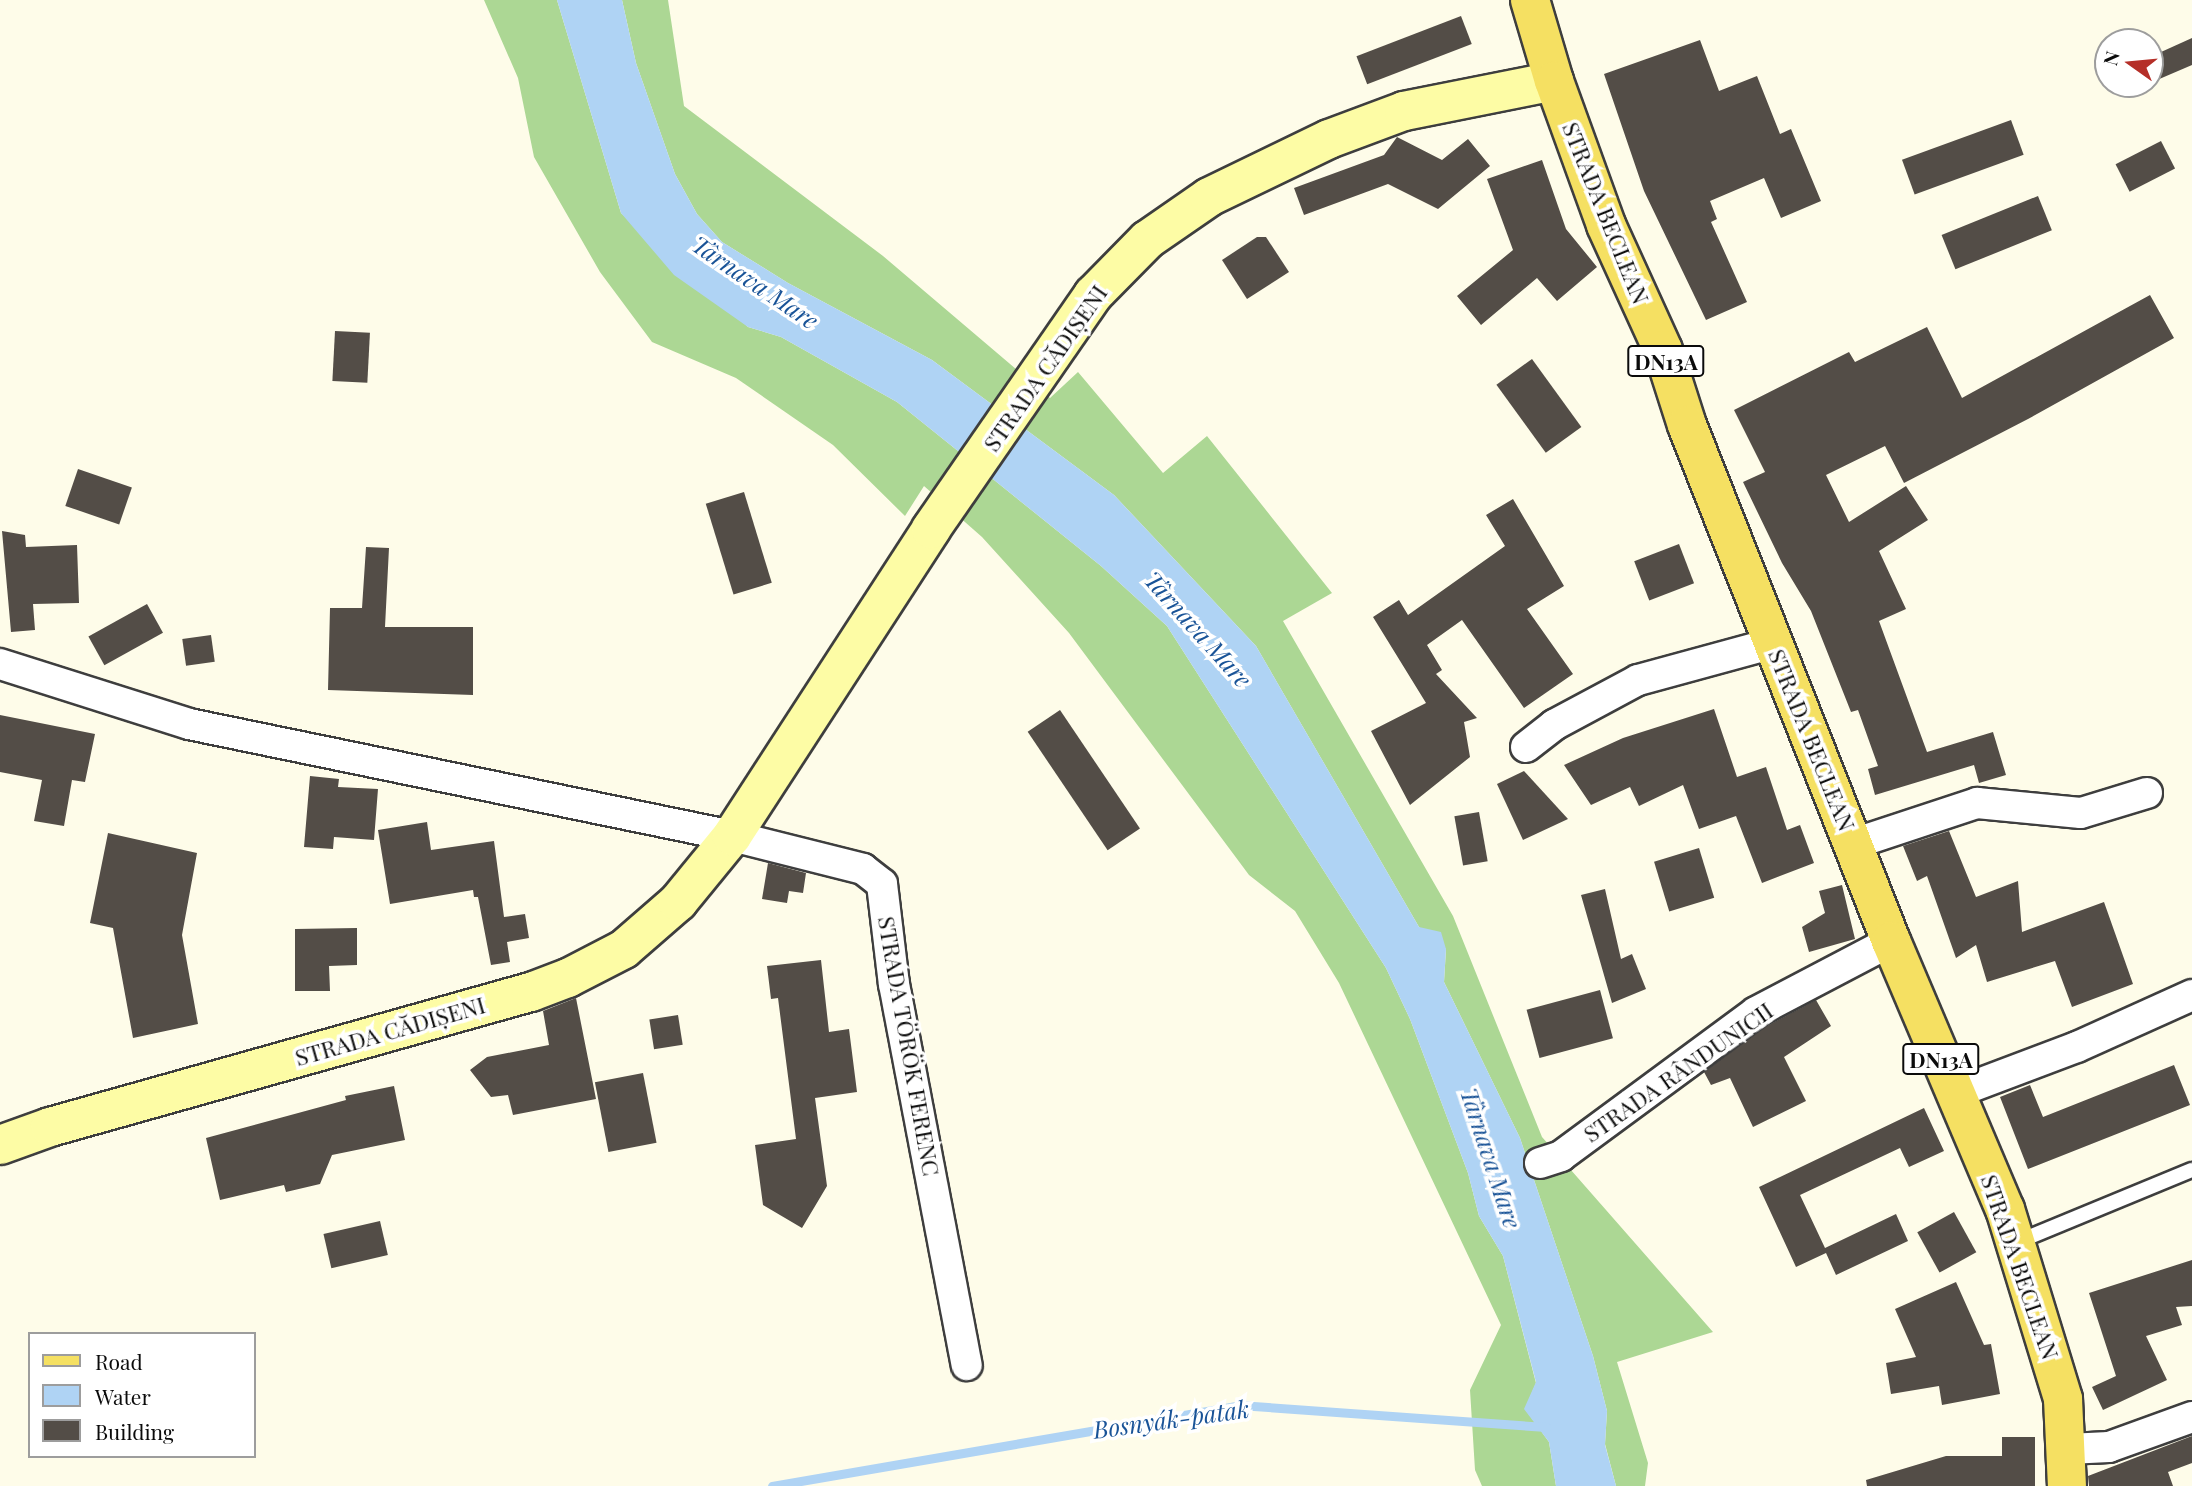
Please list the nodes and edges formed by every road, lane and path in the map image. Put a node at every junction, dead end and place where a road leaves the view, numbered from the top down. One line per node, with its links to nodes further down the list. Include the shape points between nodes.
1 (1530, 0): 2 (main road, STRADA BECLEAN / DN13A)
2 (1554, 81): 3 (main road, STRADA BECLEAN / DN13A); 7 (main road, STRADA CĂDIȘENI, via 1404,111 1329,139 1209,197 1147,240 1102,285 951,500)
3 (1774, 643): 5 (street, via 1638,680 1554,725); 8 (main road, STRADA BECLEAN / DN13A)
4 (0, 664): 7 (street, via 189,724)
5 (1526, 747)
6 (2147, 793): 8 (street, via 2081,813 1977,803)
7 (732, 836): 12 (main road, STRADA CĂDIȘENI, via 648,930 568,978); 16 (street, STRADA TÖRÖK FERENC, via 863,869 882,884 894,984)
8 (1853, 844): 9 (main road, STRADA BECLEAN / DN13A)
9 (1891, 941): 11 (main road, STRADA BECLEAN / DN13A); 13 (street, STRADA RÂNDUNICII, via 1756,1012 1561,1156)
10 (2192, 995): 11 (street)
11 (1955, 1093): 15 (main road, STRADA BECLEAN / DN13A)
12 (0, 1145)
13 (1540, 1163)
14 (2192, 1170): 15 (lane)
15 (2015, 1242): 18 (main road, STRADA BECLEAN / DN13A, via 2063,1399)
16 (967, 1366)
17 (2192, 1417): 18 (street, via 2109,1447)
18 (2068, 1468)

